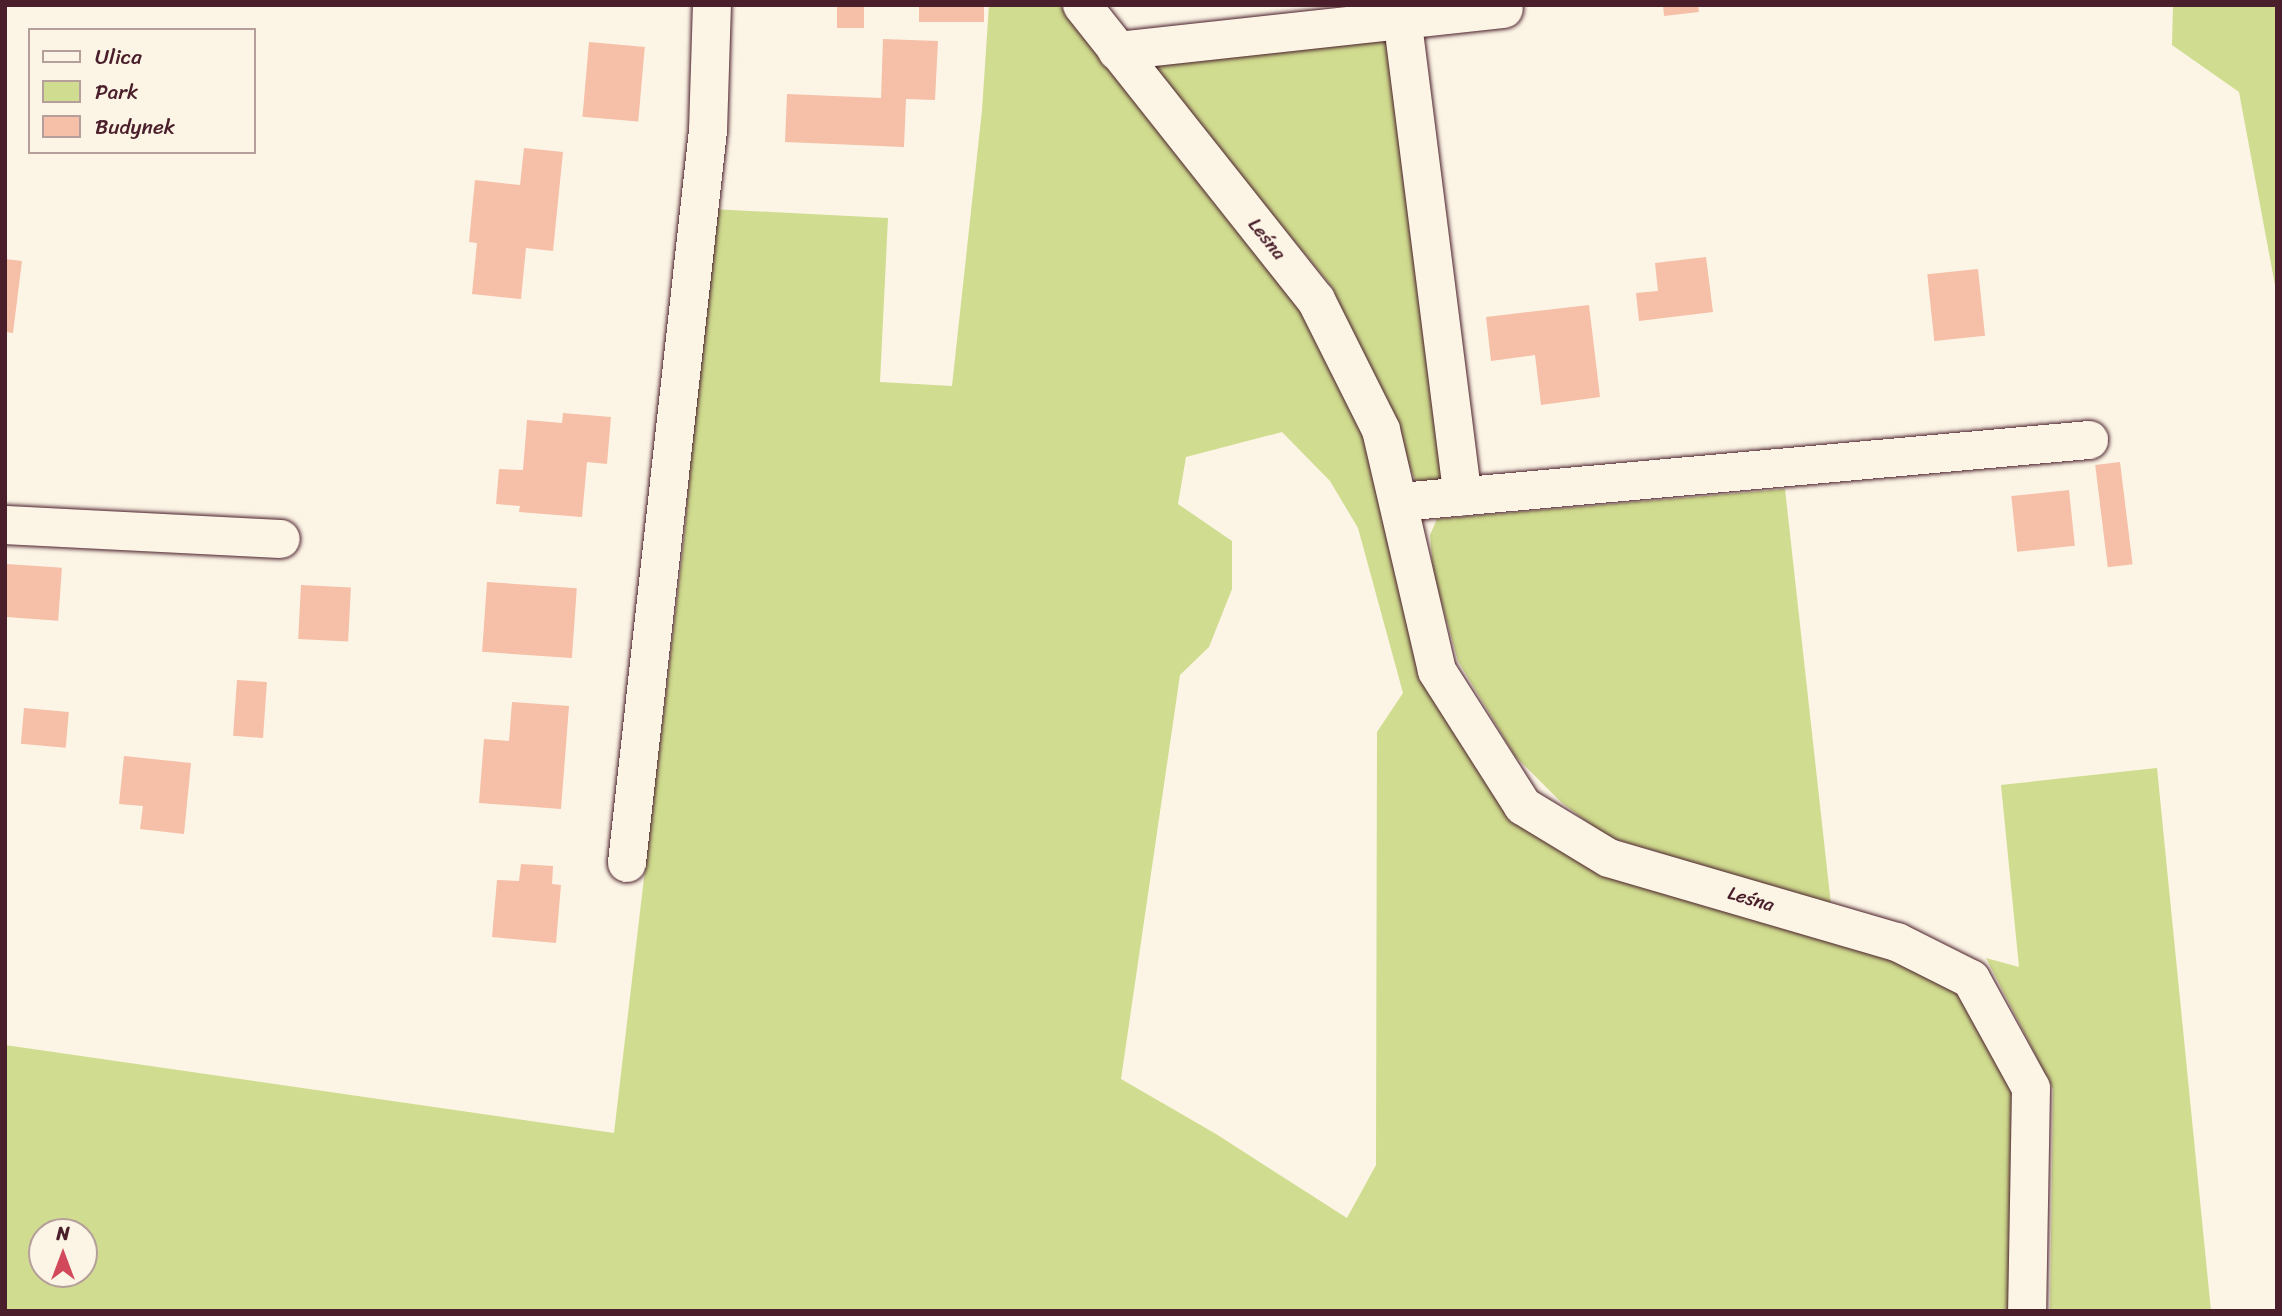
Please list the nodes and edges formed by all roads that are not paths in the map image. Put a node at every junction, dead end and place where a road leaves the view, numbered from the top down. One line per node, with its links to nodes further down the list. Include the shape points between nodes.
1 (712, 5): 11 (street, via 708,131)
2 (1082, 5): 5 (street, Leśna)
3 (1504, 9): 5 (street)
4 (1405, 40): 7 (street)
5 (1117, 51): 8 (street, Leśna, via 1316,300 1381,430)
6 (2089, 440): 7 (street)
7 (1463, 496): 8 (street)
8 (1400, 502): 12 (street, Leśna, via 1437,671 1523,806 1609,858 1897,942 1971,979 2031,1088)
9 (5, 525): 10 (street)
10 (281, 539)
11 (627, 863)
12 (2027, 1311)

